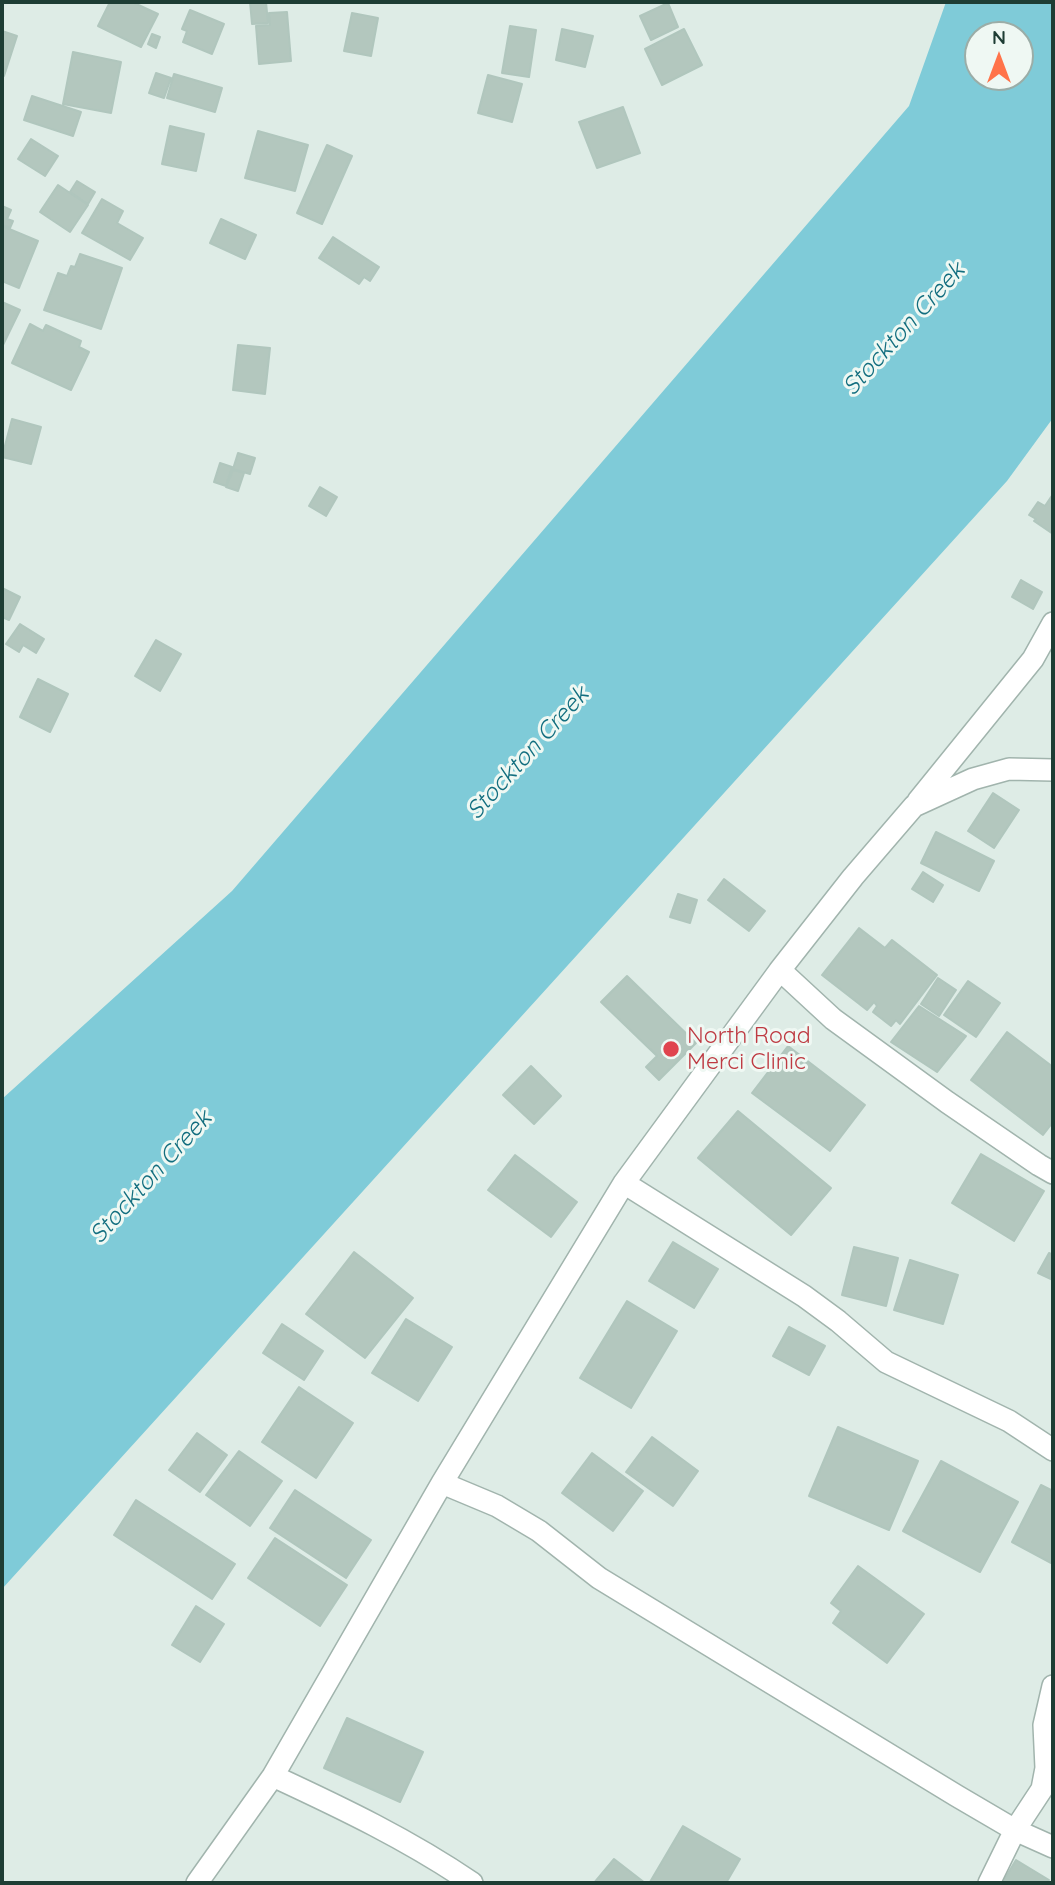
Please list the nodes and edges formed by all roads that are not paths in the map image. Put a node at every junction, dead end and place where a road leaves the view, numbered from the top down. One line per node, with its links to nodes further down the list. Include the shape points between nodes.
1 (1053, 622): 3 (street, via 1033,659)
2 (1053, 770): 3 (street, via 1009,769 972,779)
3 (914, 806): 4 (street)
4 (780, 970): 5 (street, via 833,1019 890,1062); 6 (street)
5 (1053, 1173)
6 (624, 1183): 7 (street, via 804,1296 886,1362 1009,1421); 8 (street)
7 (1053, 1450)
8 (442, 1483): 10 (street); 11 (street, via 518,1518 599,1578)
9 (1053, 1686): 11 (street, via 1044,1725 1045,1779)
10 (273, 1776): 13 (street); 14 (street, via 373,1823)
11 (1016, 1830): 12 (street); 15 (street)
12 (1053, 1847)
13 (197, 1883)
14 (472, 1883)
15 (989, 1883)

